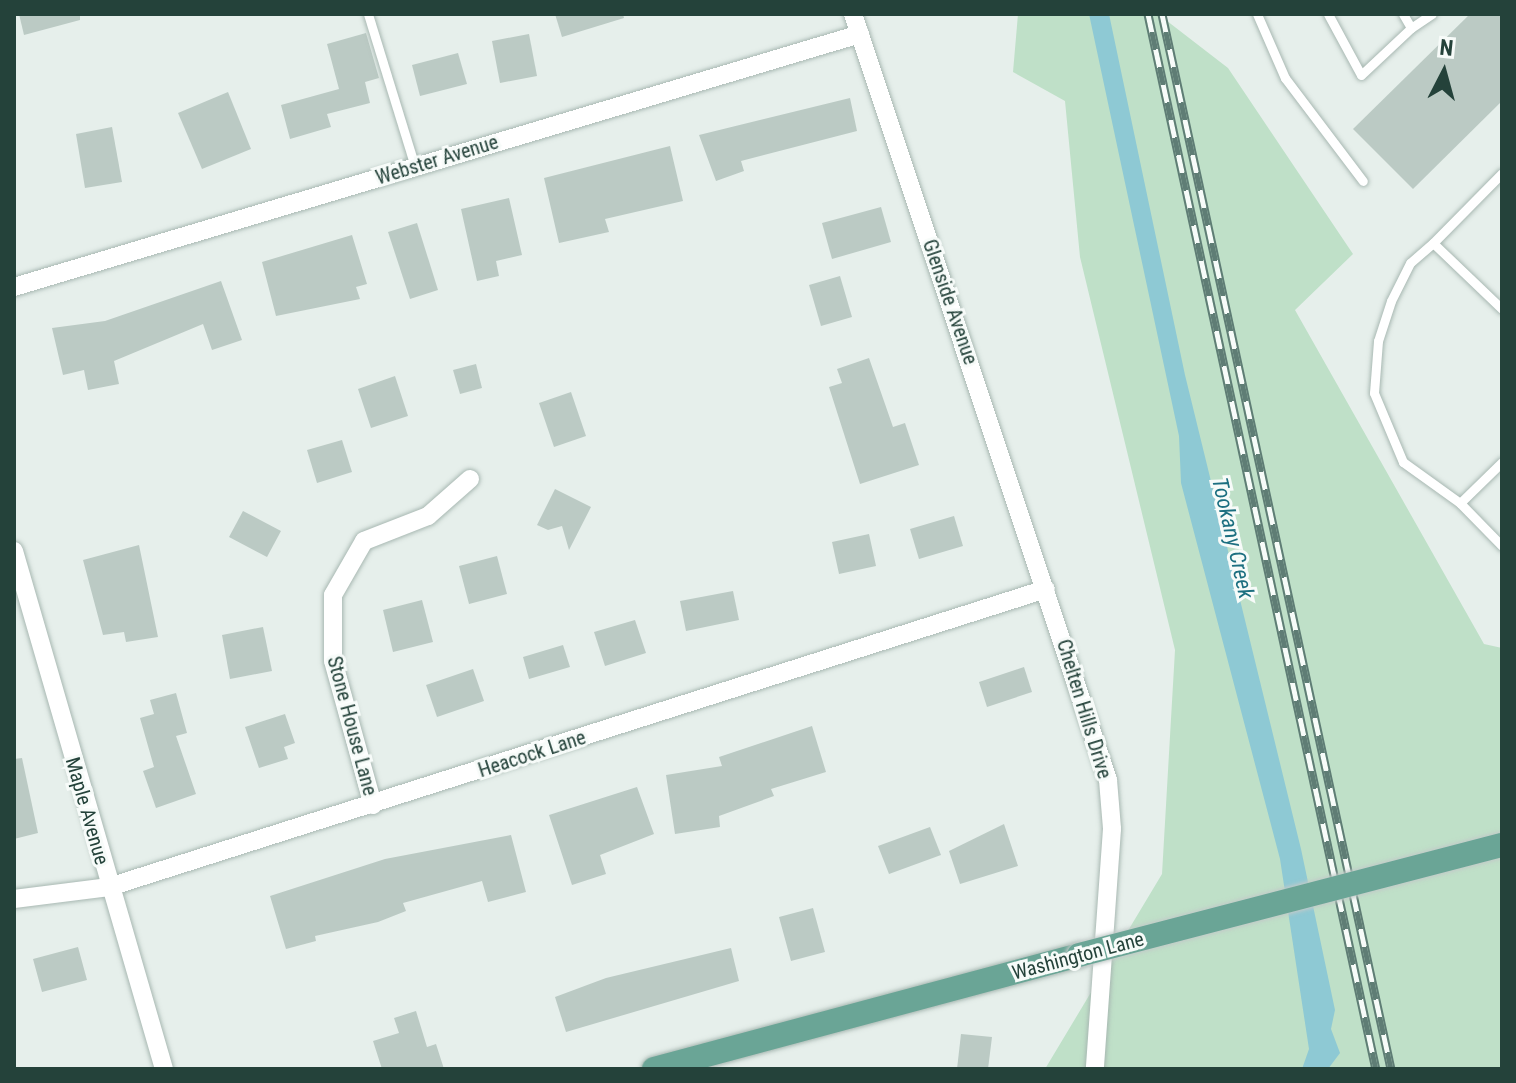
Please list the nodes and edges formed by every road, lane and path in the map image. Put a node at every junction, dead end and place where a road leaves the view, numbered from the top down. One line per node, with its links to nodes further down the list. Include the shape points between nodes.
1 (368, 14): 9 (lane)
2 (853, 14): 8 (street, Glenside Avenue)
3 (1257, 14): 11 (lane, via 1285,78)
4 (1328, 14): 7 (lane, via 1361,75)
5 (1403, 14): 7 (lane)
6 (1432, 14): 7 (lane)
7 (1411, 28)
8 (860, 34): 9 (street, Webster Avenue); 20 (street, Glenside Avenue)
9 (415, 167): 13 (street, Webster Avenue)
10 (1502, 173): 12 (lane)
11 (1363, 181)
12 (1433, 243): 14 (lane); 17 (lane, via 1410,263 1391,301 1378,341 1374,393 1403,462)
13 (14, 287)
14 (1502, 309)
15 (1502, 462): 17 (lane)
16 (470, 479): 21 (street, Stone House Lane, via 428,516 364,541 333,595 333,661)
17 (1460, 503): 18 (lane)
18 (1502, 546)
19 (14, 551): 23 (street, Maple Avenue)
20 (1046, 589): 21 (street, Heacock Lane); 28 (street, Chelten Hills Drive, via 1108,780 1111,812)
21 (373, 805): 23 (street, Heacock Lane)
22 (1502, 845): 25 (main road, Washington Lane, bridge, via 1079,955)
23 (109, 887): 24 (street, Heacock Lane); 26 (street, Maple Avenue)
24 (14, 899)
25 (704, 1064): 27 (main road, Washington Lane)
26 (164, 1069)
27 (654, 1069)
28 (1095, 1069)

